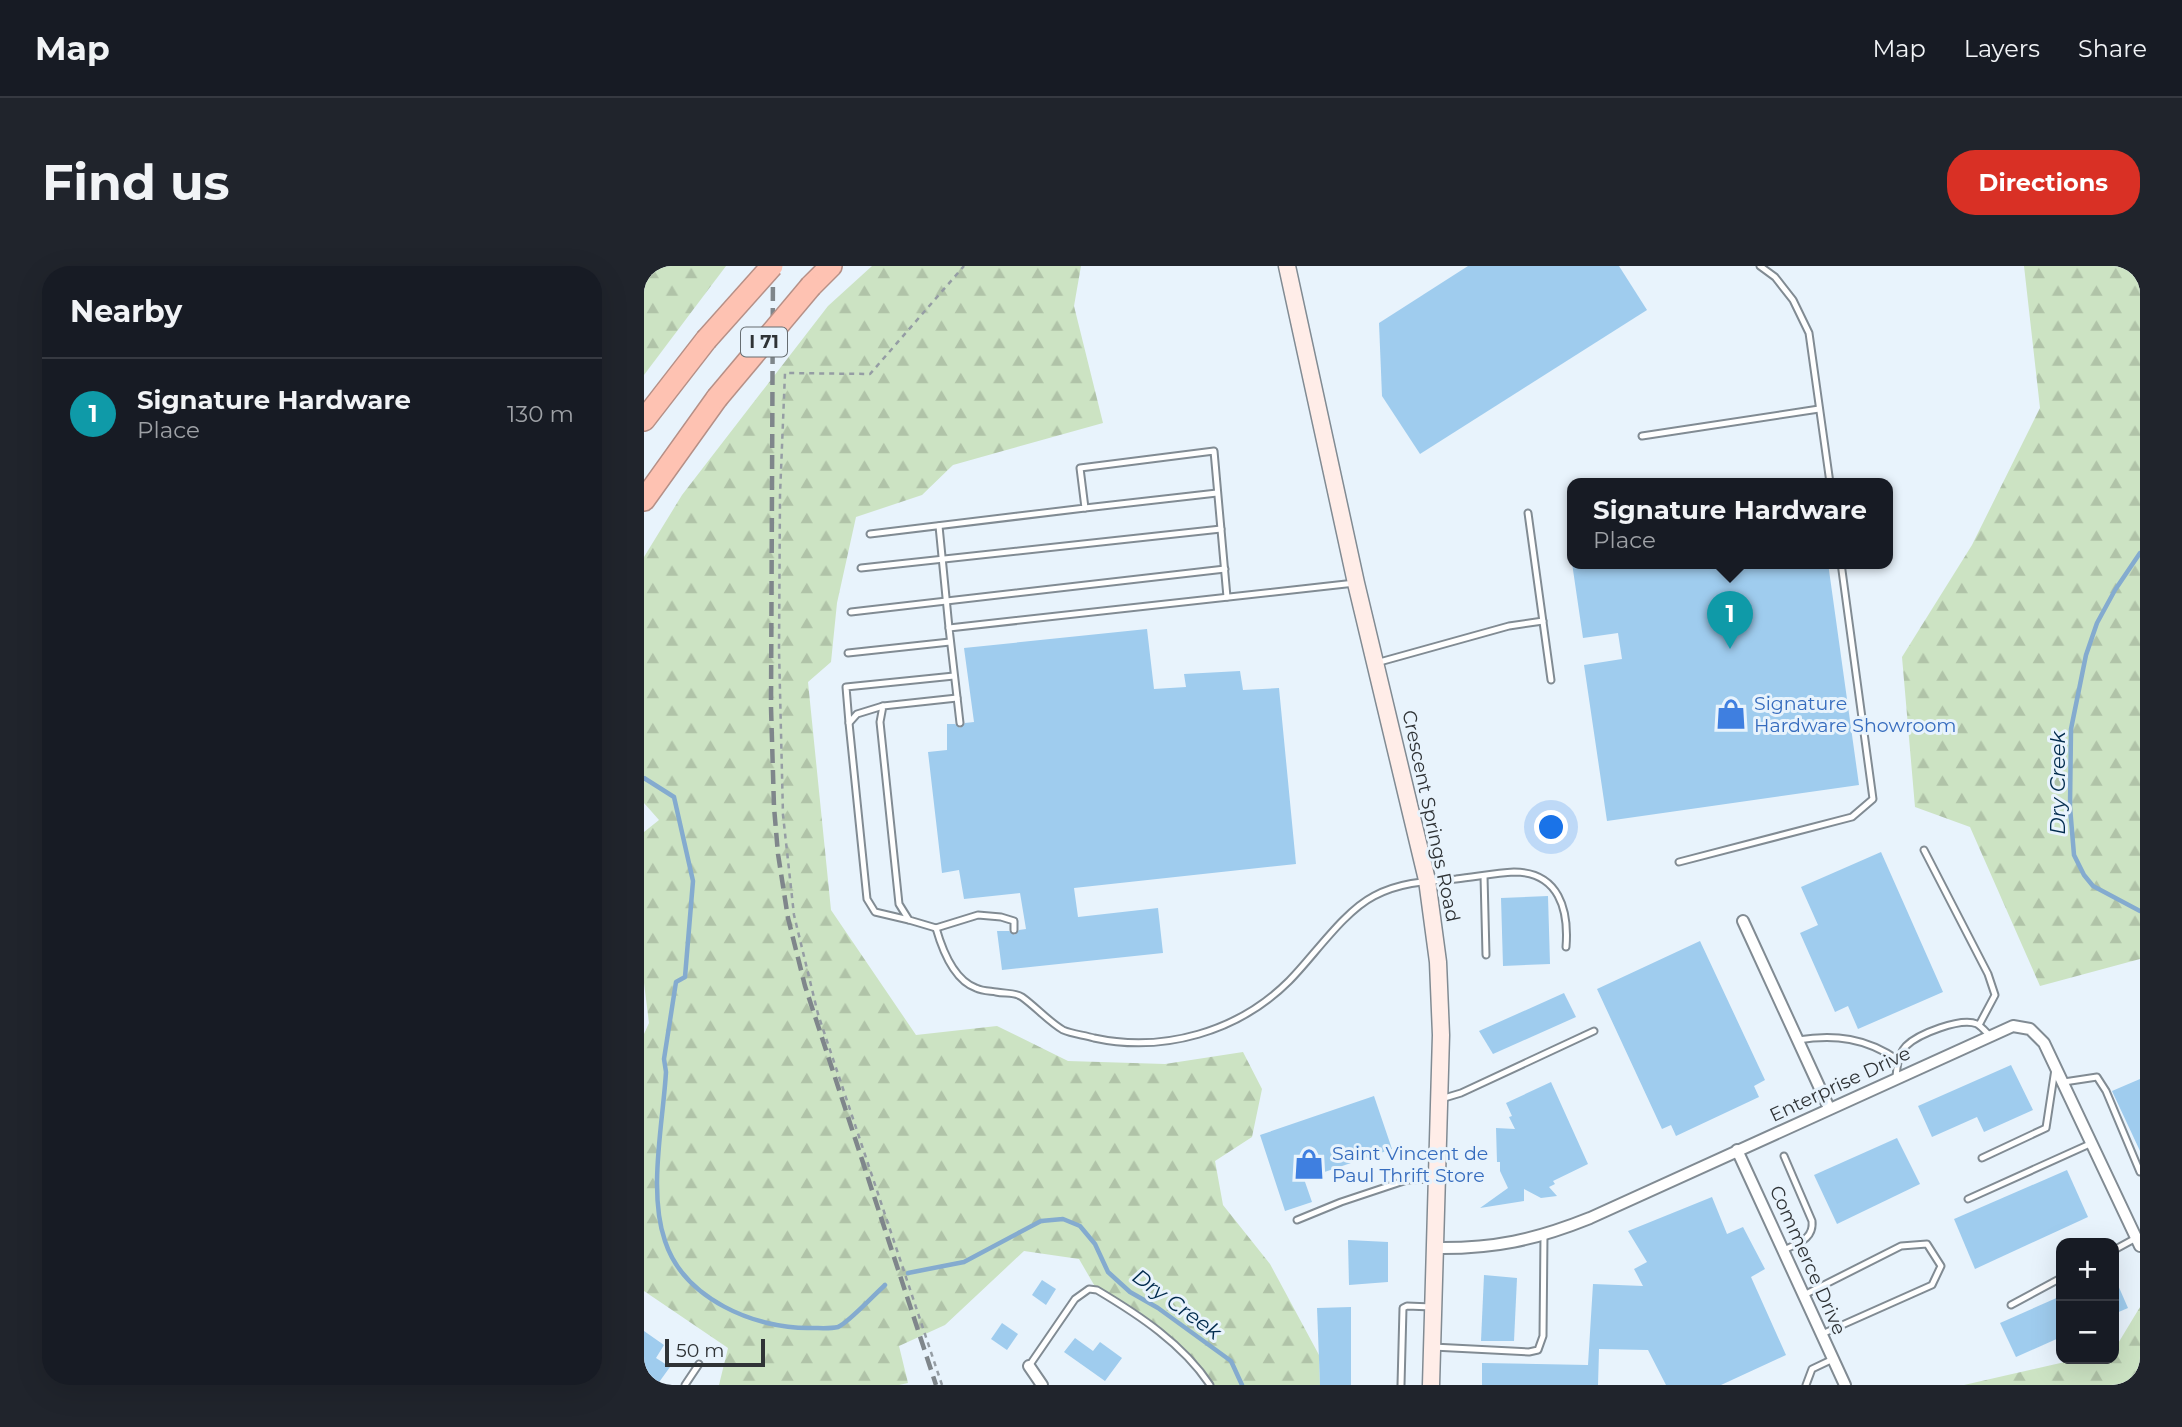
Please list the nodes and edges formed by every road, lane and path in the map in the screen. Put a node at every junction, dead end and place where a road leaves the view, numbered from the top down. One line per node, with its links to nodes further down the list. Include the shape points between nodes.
1 (772, 266): 7 (highway, I 71, bridge)
2 (831, 266): 11 (highway, I 71, bridge, via 717,398)
3 (964, 266): 79 (path, via 870,374 785,373 779,495 783,815 794,915 818,1014)
4 (1760, 266): 6 (lane, via 1793,300 1809,333)
5 (1291, 267): 21 (main road, Crescent Springs Road)
6 (1819, 409): 8 (lane); 9 (lane)
7 (644, 420)
8 (1642, 436)
9 (1828, 478)
10 (1217, 494): 12 (lane); 12 (lane, via 1213,451 1080,468); 15 (lane)
11 (644, 499)
12 (1085, 508): 14 (lane)
13 (1528, 513): 25 (lane)
14 (939, 526): 16 (lane); 17 (lane)
15 (1221, 529): 17 (lane); 19 (lane)
16 (870, 534)
17 (942, 558): 18 (lane); 23 (lane)
18 (861, 568)
19 (1225, 569): 22 (lane); 23 (lane)
20 (1842, 569): 37 (lane, via 1873,799 1852,817)
21 (1356, 583): 22 (lane); 29 (main road, Crescent Springs Road)
22 (1227, 597): 26 (lane)
23 (946, 601): 24 (lane); 26 (lane)
24 (851, 612)
25 (1543, 621): 29 (lane); 31 (lane)
26 (949, 628): 27 (lane)
27 (950, 642): 28 (lane); 30 (lane)
28 (848, 653)
29 (1376, 663): 39 (main road, Crescent Springs Road)
30 (954, 676): 32 (lane); 34 (lane, via 846,687)
31 (1550, 680)
32 (957, 698): 33 (lane); 35 (lane)
33 (883, 706): 34 (lane, via 857,714); 40 (lane, via 880,722 899,904)
34 (849, 723): 40 (lane, via 867,899 875,912)
35 (960, 723)
36 (1924, 850): 46 (lane, via 1995,995)
37 (1679, 862)
38 (1484, 876): 39 (lane); 44 (lane, via 1516,872 1551,886 1563,903); 45 (lane)
39 (1427, 880): 42 (lane, via 1395,887 1364,902 1268,1000 1220,1027 1189,1038 1157,1042 1131,1044 1066,1031 1019,995 975,988 960,977 942,949); 54 (main road, Crescent Springs Road, via 1439,986)
40 (909, 920): 42 (lane)
41 (1743, 921): 49 (street)
42 (936, 928): 43 (lane, via 978,915 1014,921)
43 (1014, 930)
44 (1566, 947)
45 (1486, 955)
46 (1979, 1025): 48 (lane); 50 (lane, via 1963,1021 1939,1028 1906,1046)
47 (1594, 1031): 54 (lane, via 1461,1093)
48 (1989, 1035): 51 (street, Enterprise Drive, via 2013,1026 2030,1029); 52 (street, Enterprise Drive)
49 (1798, 1040): 50 (lane, via 1842,1037); 55 (street)
50 (1898, 1060): 52 (lane)
51 (2056, 1066): 53 (street, Enterprise Drive); 59 (lane, via 2046,1128)
52 (1896, 1077): 55 (street, Enterprise Drive)
53 (2064, 1082): 56 (street, Enterprise Drive); 60 (lane, via 2097,1077)
54 (1438, 1099): 61 (main road, Crescent Springs Road)
55 (1829, 1108): 57 (street, Enterprise Drive)
56 (2092, 1143): 62 (lane); 65 (street, Enterprise Drive)
57 (1737, 1150): 64 (street, Enterprise Drive); 68 (street, Commerce Drive)
58 (1784, 1156): 68 (lane, via 1813,1230 1811,1236)
59 (1982, 1157)
60 (2140, 1172)
61 (1436, 1179): 63 (lane, via 1407,1180); 66 (main road, Crescent Springs Road)
62 (1968, 1199)
63 (1297, 1220)
64 (1544, 1235): 66 (street, Enterprise Drive, via 1491,1247); 74 (lane, via 1543,1336 1538,1350)
65 (2138, 1242): 67 (lane)
66 (1434, 1248): 72 (main road, Crescent Springs Road)
67 (2119, 1248)
68 (1784, 1250): 70 (street, Commerce Drive)
69 (2056, 1281): 71 (lane)
70 (1804, 1295): 73 (street, Commerce Drive); 73 (lane, via 1901,1246 1927,1244 1941,1266 1932,1285)
71 (2011, 1306)
72 (1432, 1307): 74 (main road, Crescent Springs Road); 82 (lane, via 1403,1308)
73 (1822, 1334): 75 (street, Commerce Drive)
74 (1431, 1348): 83 (main road, Crescent Springs Road)
75 (1833, 1359): 84 (lane, via 1812,1369); 85 (street, Commerce Drive)
76 (699, 1364): 78 (lane)
77 (1029, 1366): 80 (street); 81 (lane, via 1075,1299 1089,1289 1110,1297 1174,1343)
78 (685, 1385)
79 (942, 1385)
80 (1042, 1385)
81 (1210, 1385)
82 (1401, 1385)
83 (1431, 1385)
84 (1807, 1385)
85 (1845, 1385)

